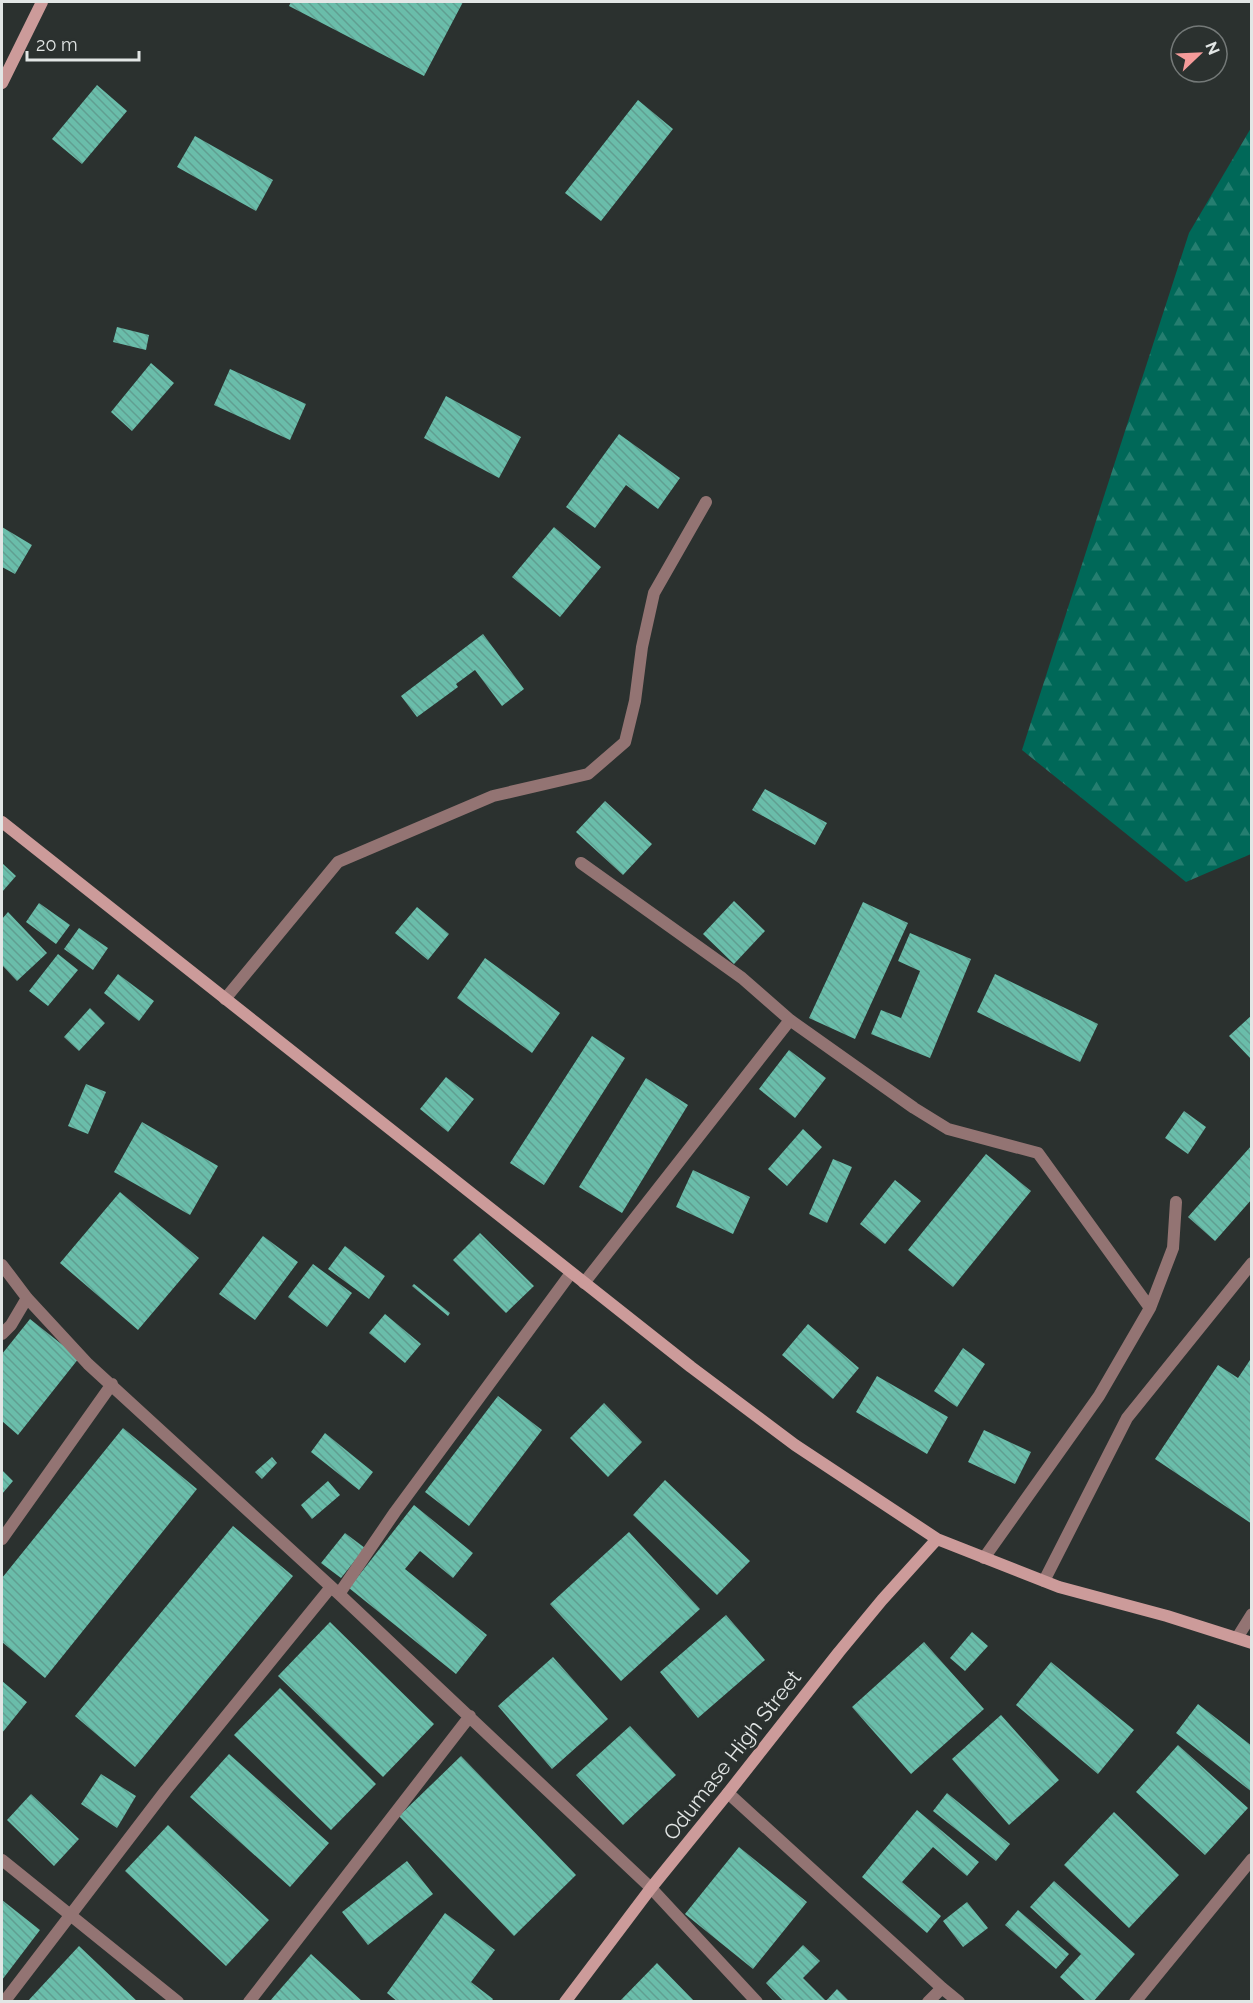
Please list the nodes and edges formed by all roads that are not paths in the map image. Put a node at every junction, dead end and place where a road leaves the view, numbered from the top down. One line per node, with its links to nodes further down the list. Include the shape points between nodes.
1 (42, 2): 2 (street)
2 (2, 84)
3 (706, 502): 6 (street, via 654,593 625,742 588,774 494,796 338,862)
4 (2, 822): 6 (street)
5 (581, 863): 7 (street, via 742,978)
6 (225, 999): 11 (street)
7 (790, 1020): 12 (street); 14 (street, via 948,1129 1038,1153)
8 (1176, 1202): 14 (street, via 1173,1248)
9 (1251, 1263): 20 (street, via 1126,1418)
10 (2, 1265): 13 (street)
11 (571, 1273): 12 (street); 21 (street)
12 (584, 1283): 18 (street, via 795,1445)
13 (27, 1298): 15 (street); 16 (street, via 88,1364)
14 (1150, 1308): 19 (street, via 1099,1396)
15 (2, 1334)
16 (112, 1384): 17 (street); 21 (street)
17 (2, 1539)
18 (938, 1539): 19 (street); 26 (street, Odumase High Street, via 839,1652)
19 (984, 1558): 20 (street)
20 (1044, 1581): 23 (street)
21 (335, 1590): 25 (street); 30 (street, via 166,1790)
22 (1251, 1614): 23 (street)
23 (1237, 1638): 24 (street)
24 (1251, 1643)
25 (470, 1716): 29 (street); 34 (street)
26 (728, 1793): 29 (street, Odumase High Street); 31 (street)
27 (1251, 1859): 39 (street)
28 (2, 1860): 30 (street)
29 (651, 1888): 35 (street, Odumase High Street); 36 (street)
30 (70, 1915): 32 (street); 33 (street)
31 (942, 1988): 37 (street); 38 (street)
32 (4, 2001)
33 (178, 2001)
34 (249, 2001)
35 (565, 2001)
36 (757, 2001)
37 (928, 2001)
38 (959, 2001)
39 (1135, 2001)

